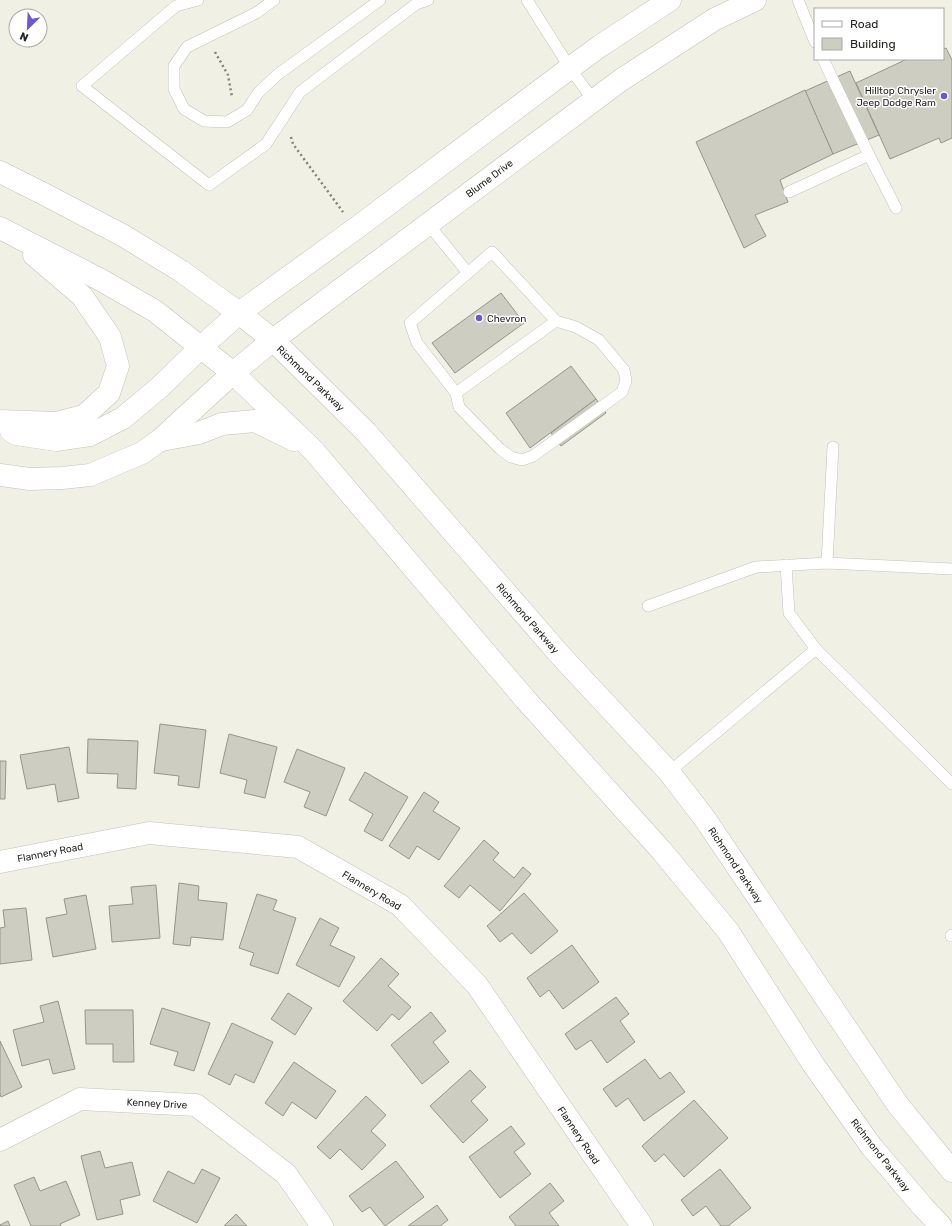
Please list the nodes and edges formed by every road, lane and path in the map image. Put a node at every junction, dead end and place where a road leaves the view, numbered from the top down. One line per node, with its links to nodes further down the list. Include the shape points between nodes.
1 (198, 0): 4 (lane, via 176,6 82,86 208,185 266,144 300,92 416,4)
2 (274, 0): 3 (lane, via 256,13 187,47 174,66 174,89 184,109 204,121 227,122 247,110 258,94 277,75)
3 (380, 0)
4 (428, 0)
5 (527, 0): 12 (lane)
6 (670, 0): 12 (main road)
7 (755, 0): 14 (main road, Blume Drive, via 715,19)
8 (798, 0): 9 (lane)
9 (814, 40)
10 (215, 52): 13 (path, via 228,74)
11 (823, 60): 16 (lane)
12 (570, 68): 14 (lane); 21 (main road)
13 (232, 97)
14 (593, 100): 20 (main road, Blume Drive)
15 (291, 137): 21 (path)
16 (870, 155): 18 (lane); 19 (lane)
17 (0, 172): 24 (main road, Richmond Parkway, via 124,236 182,271)
18 (789, 192)
19 (896, 208)
20 (428, 224): 23 (lane); 26 (main road, Blume Drive)
21 (354, 229): 24 (main road)
22 (4, 230): 27 (main road, Richmond Parkway, via 102,280 155,311); 30 (main road, via 82,296 110,337 118,366 109,393 84,416 56,423)
23 (468, 273): 25 (lane, via 492,252); 29 (lane, via 410,323 417,343)
24 (239, 313): 26 (main road, Richmond Parkway); 27 (main road)
25 (556, 321): 29 (lane); 29 (lane, via 576,327 599,340 624,370 626,382 622,392 533,456 522,460 511,457 500,449 459,407)
26 (273, 340): 28 (main road, Blume Drive); 41 (main road, Richmond Parkway, via 366,432 561,656)
27 (200, 348): 28 (main road, Richmond Parkway); 31 (main road, via 123,418 90,435 56,440 16,434)
28 (233, 373): 32 (main road, Blume Drive); 34 (main road, Richmond Parkway)
29 (456, 393)
30 (0, 421)
31 (0, 425)
32 (160, 440): 34 (main road, via 222,424 255,421); 35 (main road, Blume Drive, via 142,453 90,475 30,479)
33 (833, 447): 36 (lane)
34 (313, 450): 48 (main road, Richmond Parkway, via 526,699 661,850 728,931 813,1064 871,1146)
35 (0, 475)
36 (827, 563): 37 (lane); 38 (lane)
37 (786, 565): 39 (lane, via 756,568); 40 (lane, via 789,613)
38 (952, 569)
39 (648, 606)
40 (816, 649): 41 (lane); 42 (lane)
41 (669, 772): 45 (main road, Richmond Parkway, via 705,819 898,1104)
42 (952, 784)
43 (0, 862): 47 (main road, Flannery Road, via 149,833 298,848 400,905 477,985)
44 (0, 1140): 46 (main road, Kenney Drive, via 80,1099 196,1106 286,1174)
45 (952, 1171)
46 (322, 1226)
47 (642, 1226)
48 (941, 1226)

